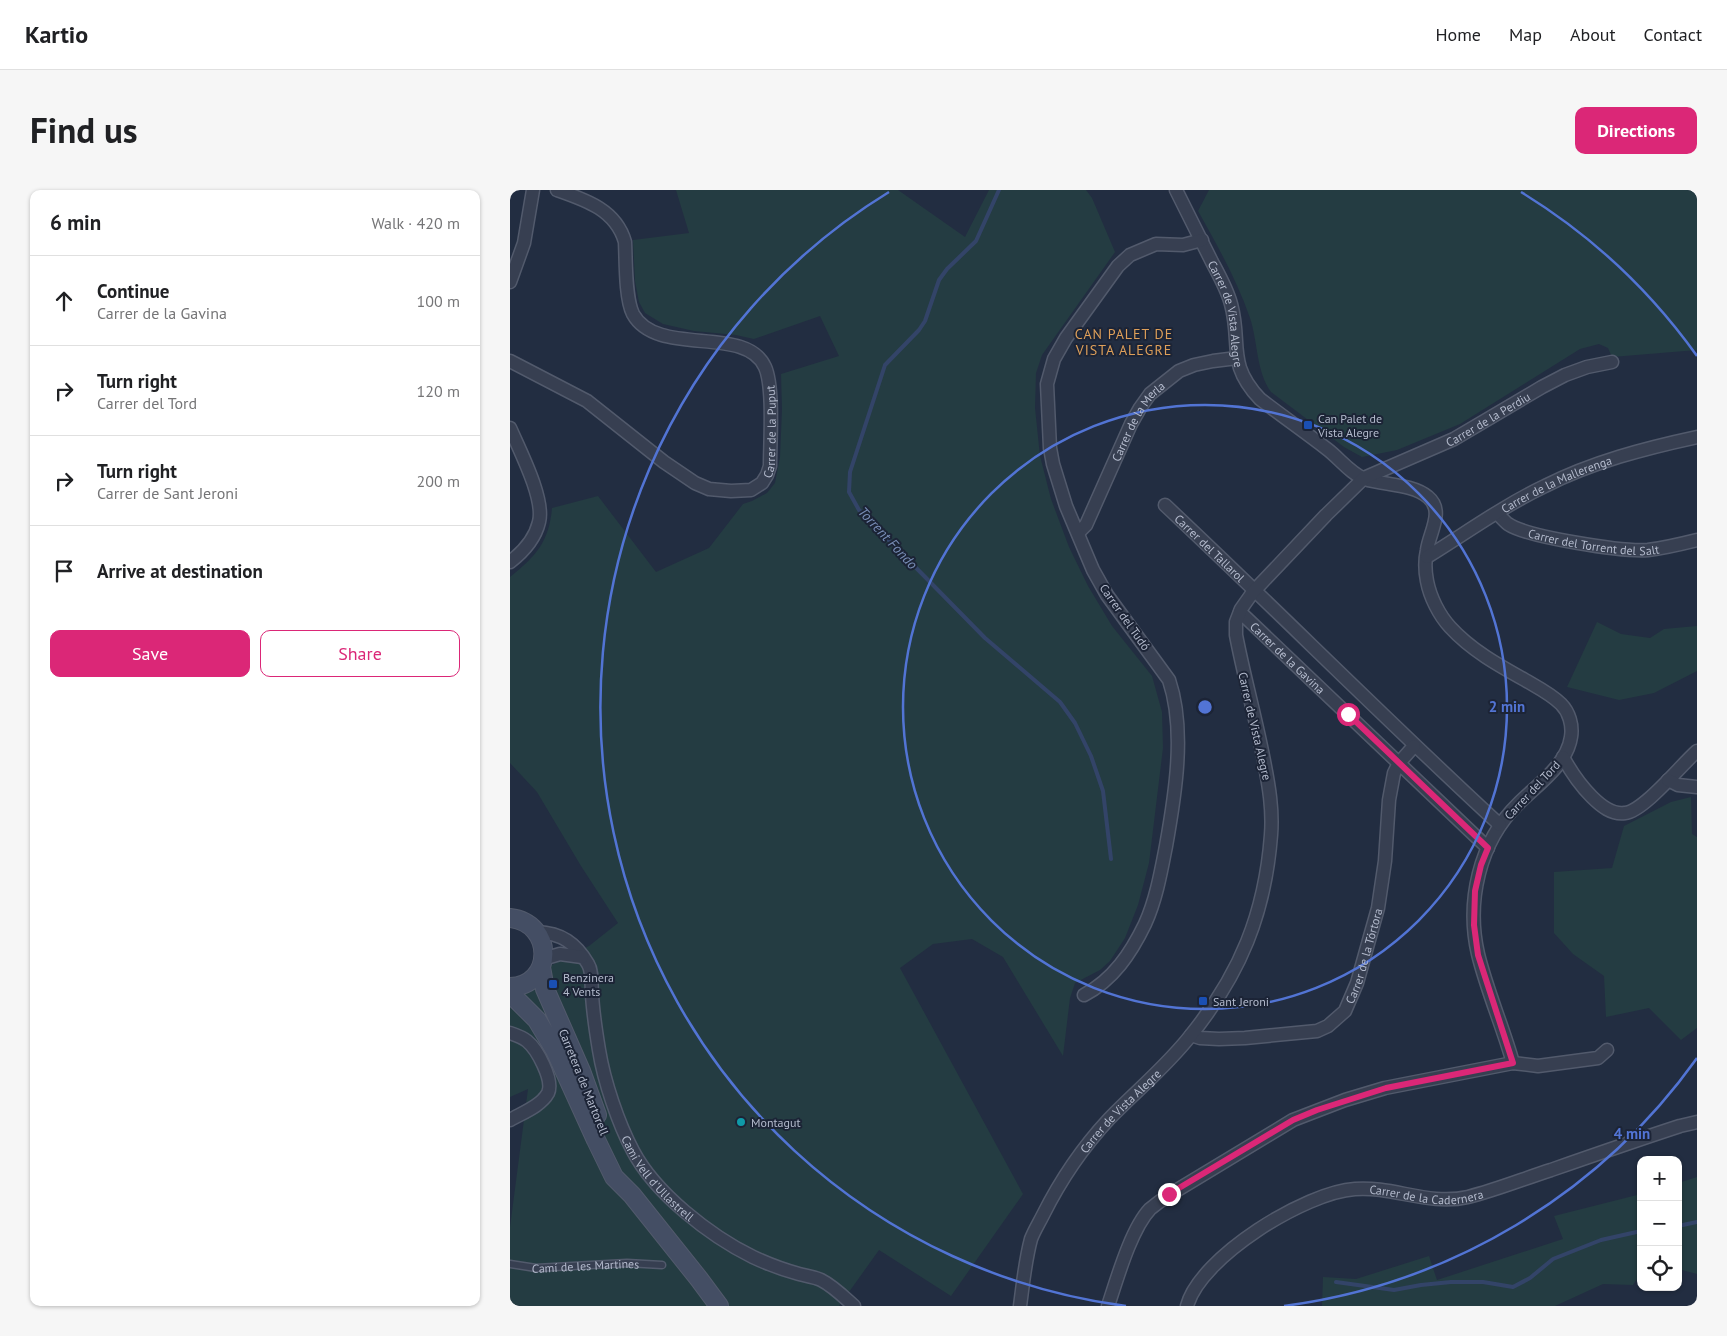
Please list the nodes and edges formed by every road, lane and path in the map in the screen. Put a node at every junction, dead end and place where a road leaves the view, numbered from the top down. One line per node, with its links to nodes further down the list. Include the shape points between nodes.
1 (534, 190): 5 (street, via 524,243)
2 (557, 190): 7 (street, Carrer de la Puput, via 603,210 617,224 625,242 630,306 639,322 660,335 746,349 764,365 770,382 768,475 758,487 743,491 708,489 664,462 587,401)
3 (1176, 190): 4 (street, Carrer de Vista Alegre)
4 (1202, 240): 6 (street, Carrer de Vista Alegre, via 1231,304); 14 (street, Carrer del Tudó, via 1183,245 1156,244 1130,255 1097,293 1054,359 1047,384 1050,448 1059,485)
5 (510, 282)
6 (1237, 358): 11 (street, Carrer de Vista Alegre, via 1244,378 1260,399); 14 (street, Carrer de la Merla, via 1194,365 1150,394 1132,424 1086,525)
7 (510, 361)
8 (1612, 362): 11 (street, Carrer de la Perdiu, via 1565,375 1454,439)
9 (510, 428): 17 (street, via 537,493 541,513 533,537)
10 (1697, 437): 13 (street, Carrer de la Mallerenga, via 1578,472 1544,486)
11 (1364, 478): 16 (street, Carrer del Tord, via 1415,490 1433,502 1436,516); 18 (street, Carrer de Vista Alegre)
12 (1166, 505): 18 (street, Carrer del Tallarol)
13 (1497, 512): 15 (street, Carrer del Torrent del Salt, via 1507,524 1519,529 1618,549 1648,550); 16 (street, Carrer de la Mallerenga)
14 (1078, 533): 34 (street, Carrer del Tudó, via 1107,595 1169,680 1177,714 1176,782 1161,872 1145,922 1135,943 1112,974 1099,987)
15 (1697, 540)
16 (1427, 557): 22 (street, Carrer del Tord, via 1427,580 1432,596 1437,609 1453,630 1470,647 1563,706 1571,723 1571,736)
17 (510, 562)
18 (1255, 590): 19 (street, Carrer de Vista Alegre); 20 (street, Carrer de la Gavina)
19 (1240, 612): 23 (street, Carrer de la Gavina); 36 (street, Carrer de Vista Alegre, via 1236,635 1271,796 1268,860 1264,891 1250,937 1237,966)
20 (1414, 746): 23 (street, Carrer de la Tórtora); 26 (street, Carrer de la Gavina)
21 (1697, 752): 24 (street)
22 (1563, 757): 24 (street, via 1596,801 1616,813 1638,808); 26 (street, Carrer del Tord)
23 (1399, 763): 27 (street, Carrer de la Gavina); 36 (street, Carrer de la Tórtora, via 1390,793 1378,908 1357,982 1345,1011 1317,1031 1219,1039)
24 (1668, 780): 25 (street, via 1678,785)
25 (1697, 787)
26 (1500, 825): 27 (street, Carrer del Tord)
27 (1488, 848): 38 (street, Carrer del Tord, via 1475,891 1474,925 1478,955)
28 (510, 908): 29 (street)
29 (524, 924): 30 (street, Camí Vell d'Ullastrell, via 561,936); 31 (main road, Carretera de Martorell, via 542,942)
30 (582, 957): 31 (street, via 560,954); 45 (street, Camí Vell d'Ullastrell, via 590,968 599,1052 621,1126 649,1175 673,1201 718,1236 752,1257 821,1280)
31 (542, 963): 32 (main road, via 530,981); 41 (main road, Carretera de Martorell, via 549,1001)
32 (510, 987)
33 (510, 993): 41 (main road, Carretera de Martorell, via 544,1032 560,1059 614,1177)
34 (1084, 994)
35 (510, 1033): 39 (street, via 527,1040 534,1048 549,1078 549,1086 548,1093 540,1102)
36 (1191, 1035): 46 (street, Carrer de Vista Alegre, via 1107,1121 1059,1186 1032,1237)
37 (1607, 1050): 38 (street, via 1598,1058 1538,1066)
38 (1513, 1063): 47 (street, via 1386,1088 1326,1106 1293,1120 1222,1162 1150,1209 1132,1240)
39 (510, 1120)
40 (1697, 1122): 48 (street, Carrer de la Cadernera, via 1454,1200 1356,1188 1328,1193 1254,1232 1208,1272)
41 (632, 1195): 44 (main road, Carretera de Martorell)
42 (510, 1264): 43 (lane, Camí de les Martines, via 536,1268 627,1263)
43 (662, 1265)
44 (719, 1306)
45 (854, 1306)
46 (1020, 1306)
47 (1108, 1306)
48 (1187, 1306)

